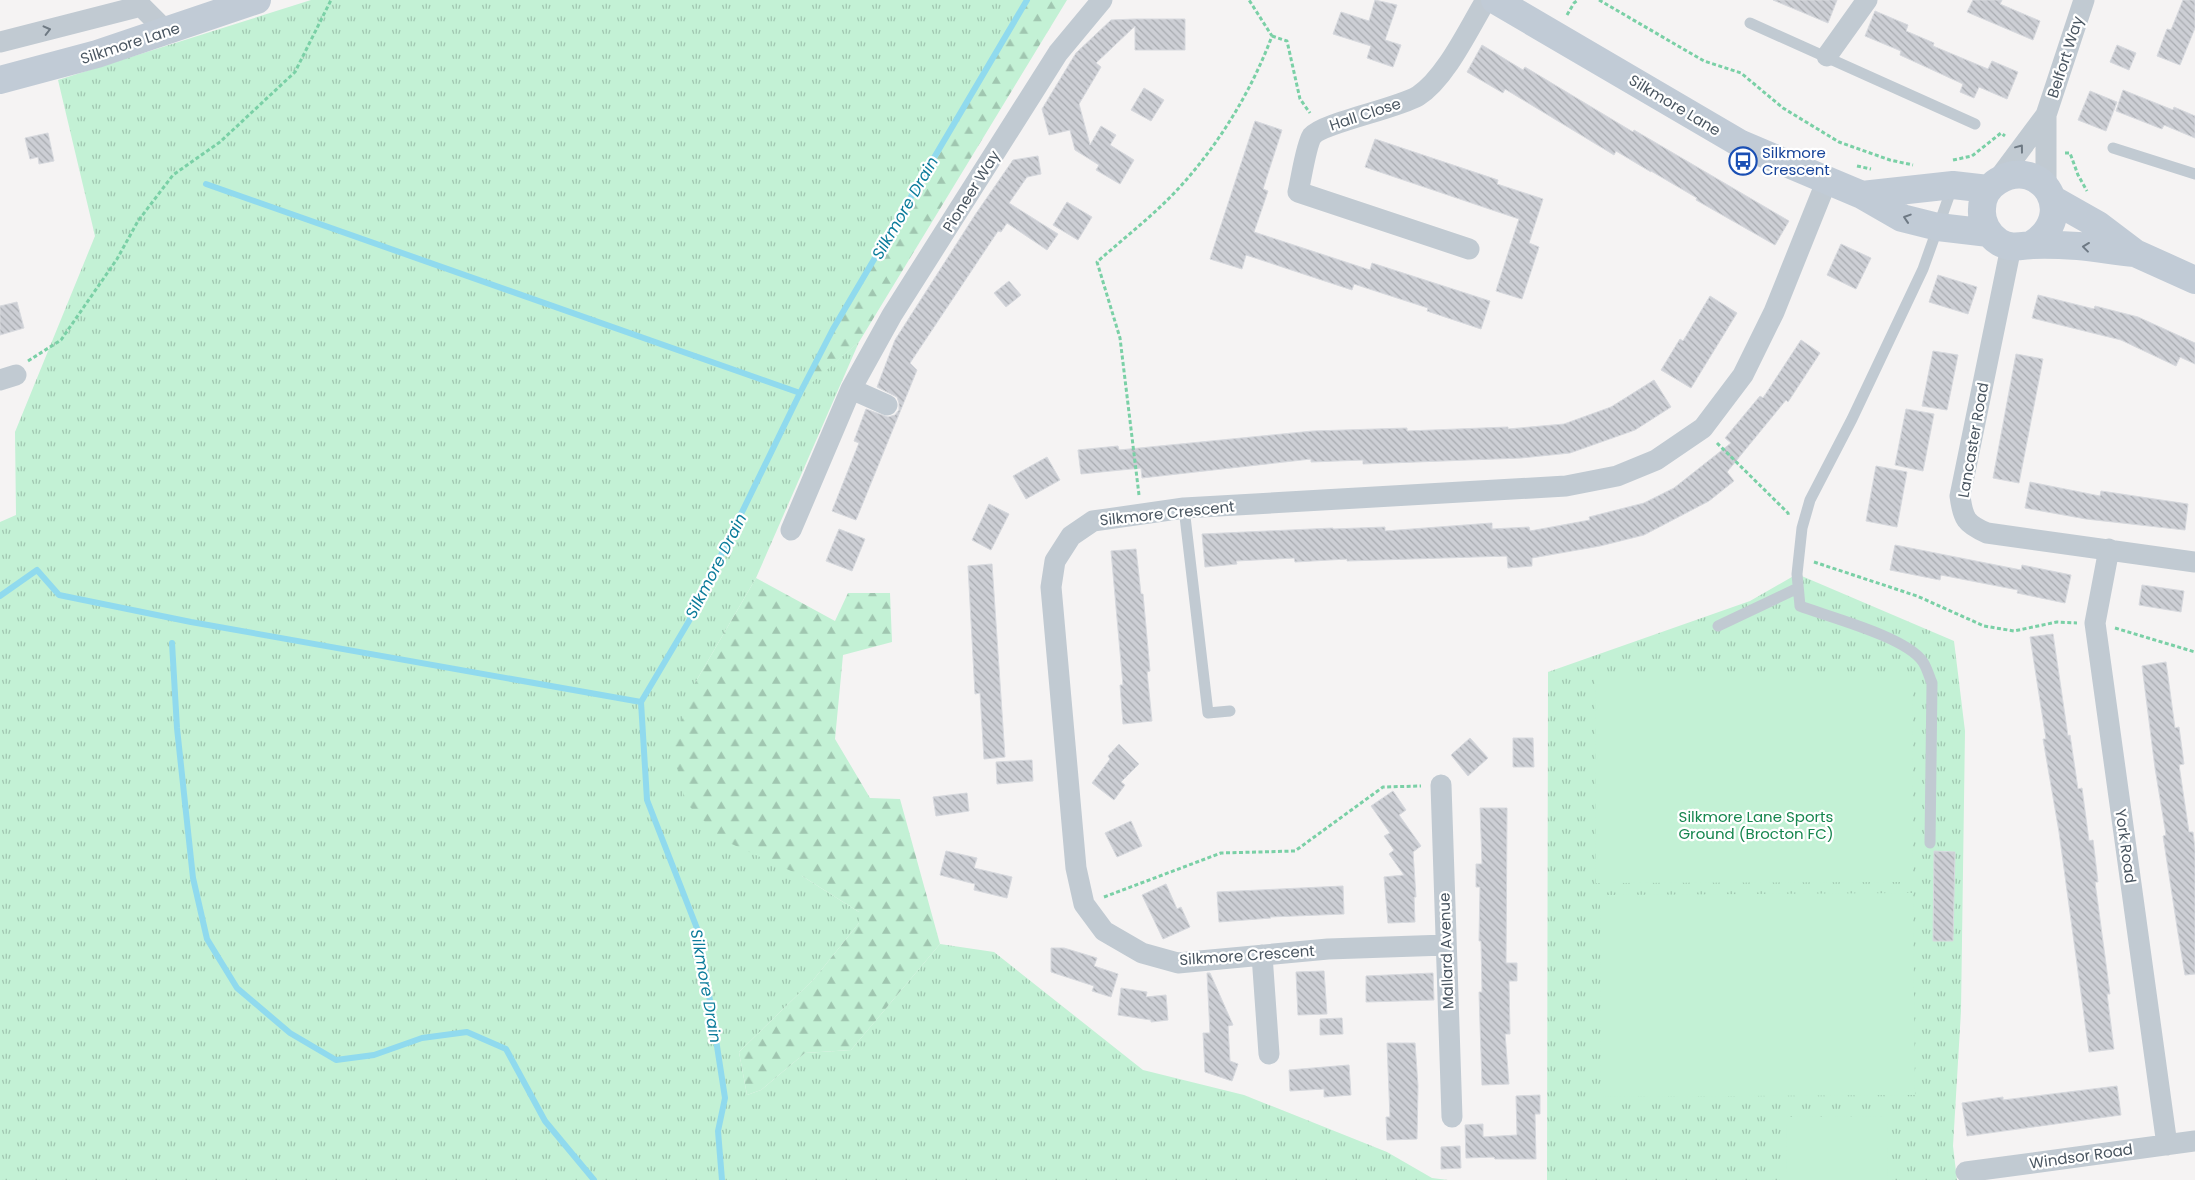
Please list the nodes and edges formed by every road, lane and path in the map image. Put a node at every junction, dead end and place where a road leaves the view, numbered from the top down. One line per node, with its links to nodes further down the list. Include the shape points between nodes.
1 (257, 0): 14 (street, Silkmore Lane)
2 (331, 0): 37 (path, via 295,72 220,142 173,175 138,221 117,259 61,340)
3 (1102, 0): 38 (street, Pioneer Way, via 1058,53 892,315)
4 (1249, 0): 15 (path)
5 (1486, 0): 21 (street, Hall Close, via 1438,78 1418,96 1389,109)
6 (1496, 0): 27 (street, Silkmore Lane, via 1741,144)
7 (1578, 0): 12 (path, via 1567,16)
8 (1599, 0): 11 (path)
9 (1868, 0): 17 (street)
10 (2084, 0): 19 (street, Belfort Way)
11 (1610, 2): 25 (path, via 1704,61 1741,73 1783,108 1839,142 1914,167)
12 (1575, 21)
13 (1750, 23): 17 (lane)
14 (167, 32): 16 (street, one-way to 14, via 141,6); 18 (street, Silkmore Lane)
15 (1272, 36): 21 (path, via 1286,41 1300,99); 42 (path, via 1262,63 1226,130 1178,189 1097,262 1120,338)
16 (0, 42)
17 (1827, 56): 20 (lane)
18 (0, 80)
19 (2046, 115): 29 (street, Belfort Way, one-way to 19); 30 (street, Belfort Way)
20 (1975, 124)
21 (1322, 128): 34 (street, Hall Close, via 1312,137 1298,192)
22 (2113, 148): 26 (lane)
23 (1850, 164): 24 (path)
24 (1878, 170)
25 (1905, 170)
26 (2195, 174)
27 (1827, 180): 31 (street, Silkmore Lane); 40 (street, Silkmore Crescent, via 1774,312 1747,367)
28 (1953, 185): 29 (street, Silkmore Lane); 31 (street, Silkmore Lane); 32 (lane)
29 (1992, 186): 30 (street, Silkmore Lane, via 2009,175 2027,176 2039,180); 33 (street, via 1983,200 1983,222)
30 (2049, 193): 33 (street, via 2054,212 2051,226 2043,238); 35 (street, Silkmore Lane)
31 (1862, 195): 32 (street, Silkmore Lane, one-way to 31, via 1902,218)
32 (1938, 227): 33 (street, Silkmore Lane); 46 (lane, via 1914,287 1810,500 1802,528)
33 (2010, 242): 35 (street, Silkmore Lane, one-way to 33); 45 (street, Lancaster Road, via 1960,496 1963,516 1973,527 1988,533)
34 (1469, 249)
35 (2135, 253): 36 (street, Silkmore Lane)
36 (2195, 280)
37 (8, 377)
38 (851, 389): 39 (street); 44 (street, Pioneer Way)
39 (887, 405)
40 (1703, 428): 41 (street, Silkmore Crescent, via 1648,463 1617,476 1566,486); 43 (path, via 1788,513)
41 (1184, 508): 42 (street, Silkmore Crescent); 52 (lane, via 1208,713)
42 (1141, 513): 55 (street, Silkmore Crescent, via 1092,521 1071,536 1055,561 1050,587 1076,868)
43 (1790, 522)
44 (791, 530)
45 (2109, 549): 47 (street, Lancaster Road); 49 (street, York Road)
46 (1800, 557): 48 (lane); 49 (path, via 1918,596 1984,626 2014,631 2057,622)
47 (2195, 562)
48 (1798, 588): 50 (lane); 54 (lane, via 1800,606 1878,634 1910,650 1923,661 1932,683)
49 (2095, 623): 51 (path); 61 (street, York Road)
50 (1718, 626)
51 (2195, 652)
52 (1230, 711)
53 (1441, 785): 55 (path, via 1383,787 1295,851 1221,853); 56 (street, Mallard Avenue)
54 (1930, 843)
55 (1084, 904): 57 (street, Silkmore Crescent, via 1104,931 1142,953 1178,963)
56 (1446, 945): 57 (street, Silkmore Crescent); 59 (street, Mallard Avenue)
57 (1262, 955): 58 (street)
58 (1268, 1054)
59 (1452, 1117)
60 (2195, 1141): 61 (street, Windsor Road)
61 (2167, 1145): 62 (street, Windsor Road)
62 (1966, 1172)

